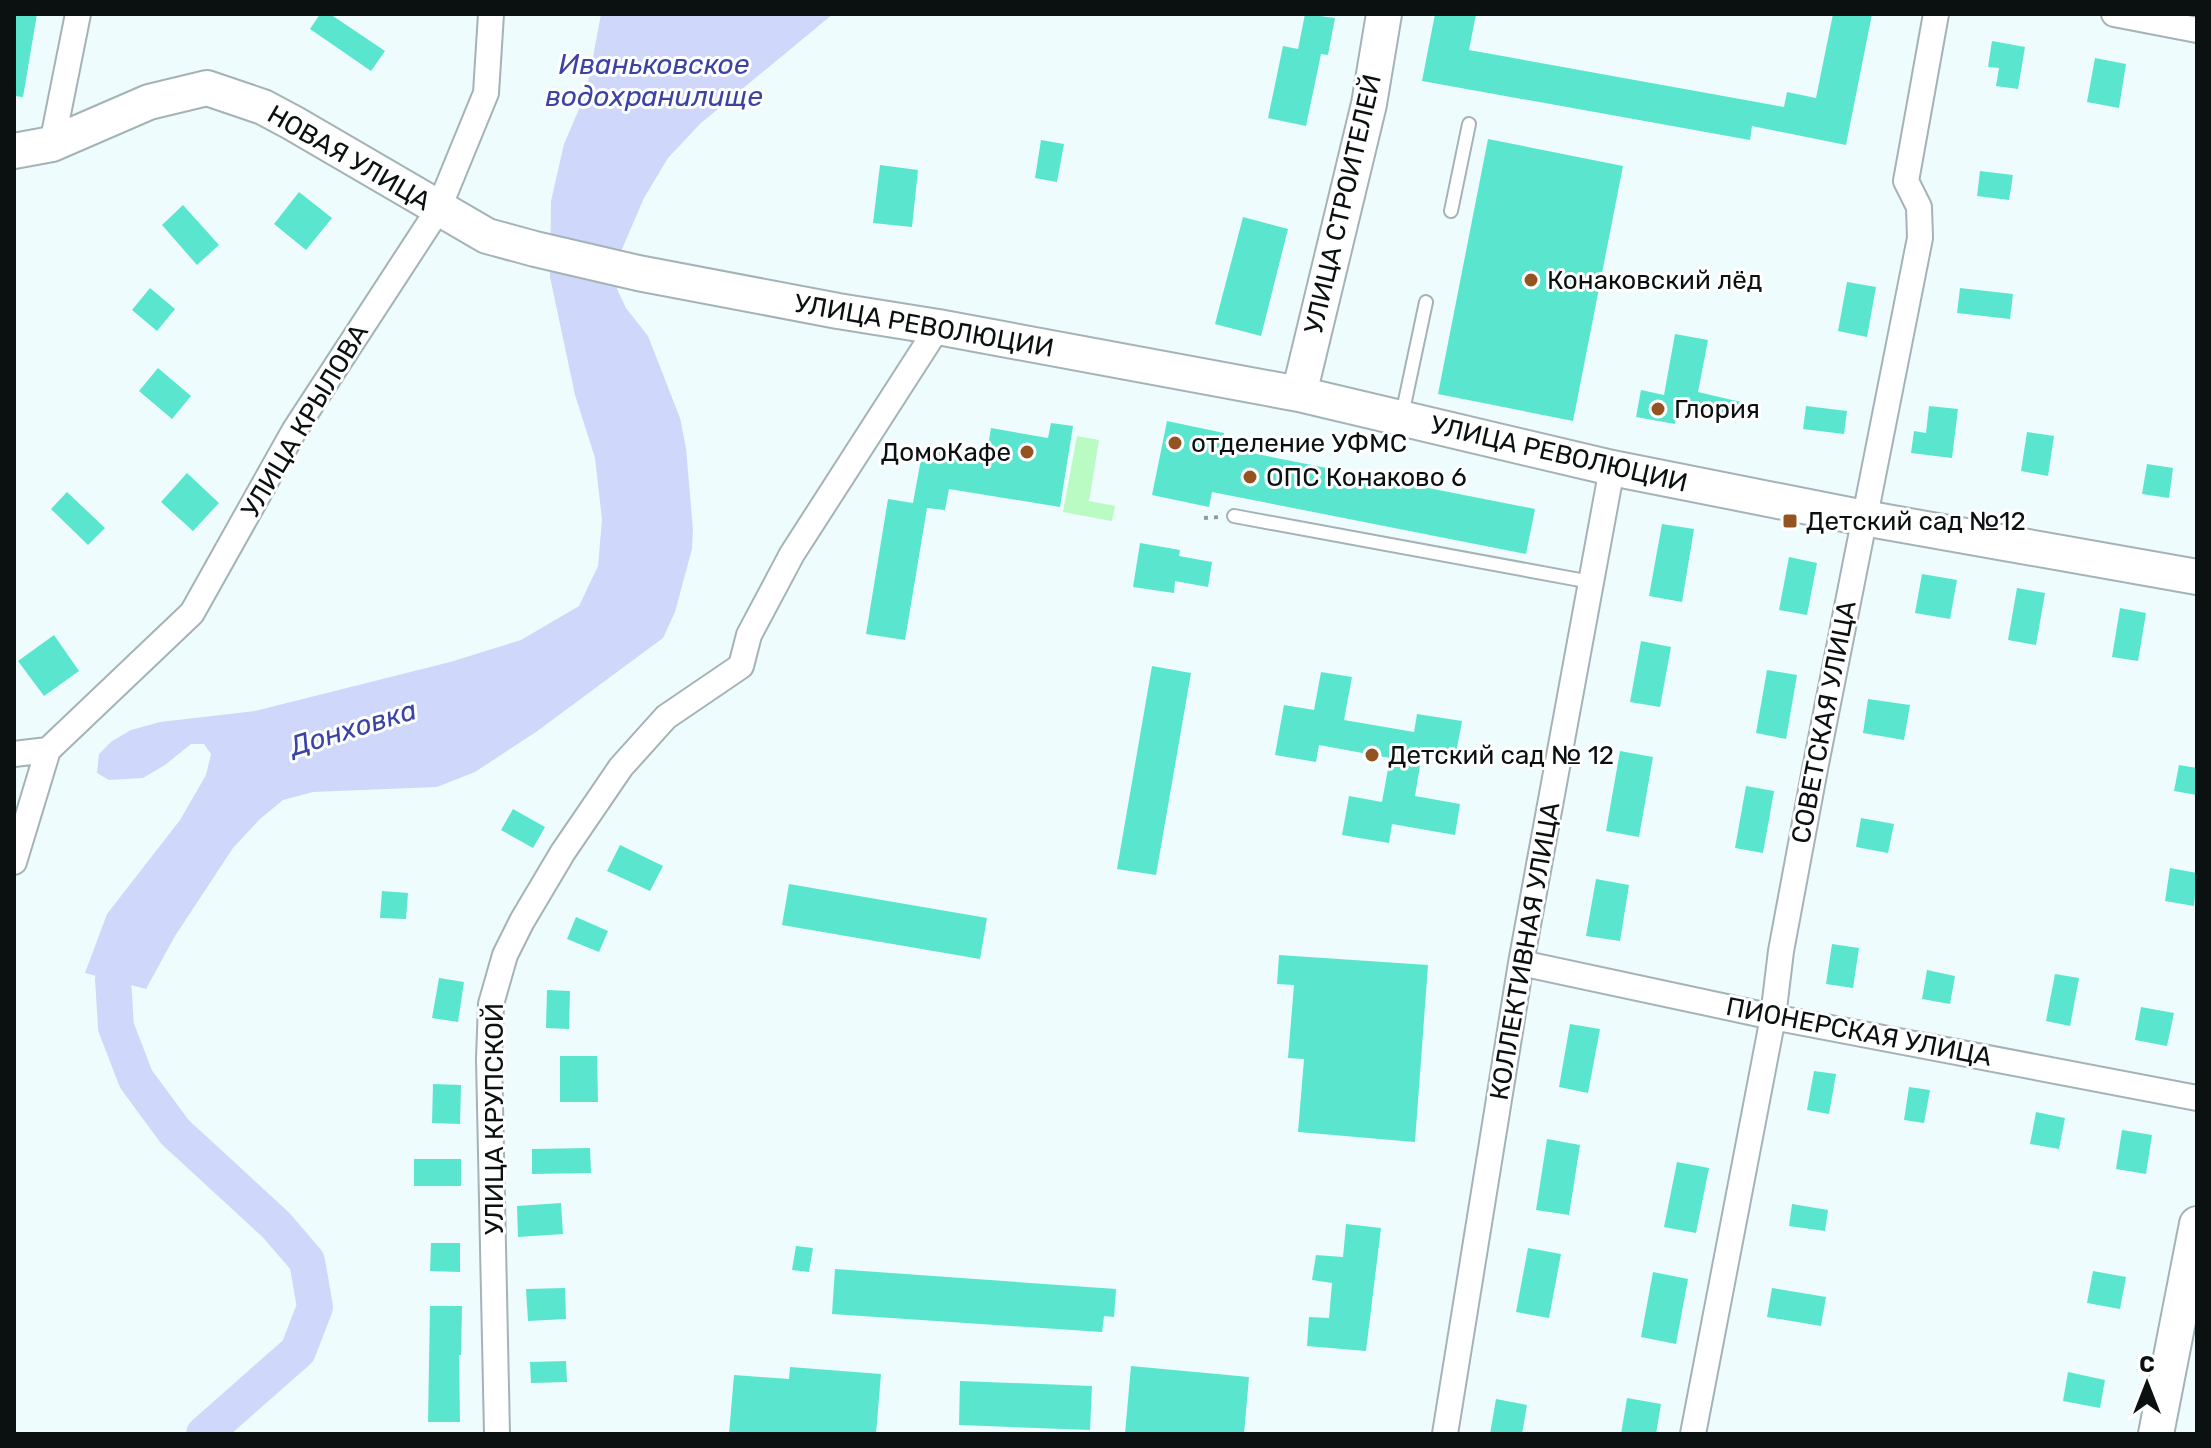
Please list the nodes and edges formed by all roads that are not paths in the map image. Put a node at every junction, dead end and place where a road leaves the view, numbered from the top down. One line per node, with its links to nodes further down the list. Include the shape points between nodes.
1 (78, 14): 8 (street)
2 (491, 14): 10 (street, УЛИЦА КРЫЛОВА, via 486,93)
3 (1384, 14): 15 (main road, УЛИЦА СТРОИТЕЛЕЙ, via 1369,104)
4 (1936, 14): 19 (street, СОВЕТСКАЯ УЛИЦА, via 1906,181 1919,207 1920,238)
5 (2114, 14): 6 (street)
6 (2197, 30)
7 (1469, 124): 11 (lane)
8 (52, 144): 9 (main road, НОВАЯ УЛИЦА); 10 (main road, НОВАЯ УЛИЦА, via 149,102 207,88 263,107)
9 (14, 151)
10 (438, 210): 12 (main road, НОВАЯ УЛИЦА, via 487,236); 22 (street, УЛИЦА КРЫЛОВА, via 294,431 192,613)
11 (1451, 211)
12 (638, 273): 14 (main road, УЛИЦА РЕВОЛЮЦИИ)
13 (1426, 302): 16 (lane)
14 (938, 327): 15 (main road, УЛИЦА РЕВОЛЮЦИИ); 29 (street, УЛИЦА КРУПСКОЙ, via 792,554 749,635 741,666 666,717 621,767 563,852 505,955 491,1004 489,1059)
15 (1299, 394): 16 (main road, УЛИЦА РЕВОЛЮЦИИ)
16 (1401, 419): 17 (main road, УЛИЦА РЕВОЛЮЦИИ)
17 (1612, 468): 19 (main road, УЛИЦА РЕВОЛЮЦИИ); 21 (street, КОЛЛЕКТИВНАЯ УЛИЦА)
18 (1234, 516): 21 (lane)
19 (1864, 518): 20 (main road, УЛИЦА РЕВОЛЮЦИИ); 26 (street, СОВЕТСКАЯ УЛИЦА)
20 (2197, 577)
21 (1591, 582): 25 (street, КОЛЛЕКТИВНАЯ УЛИЦА)
22 (48, 750): 23 (street); 24 (street)
23 (14, 754)
24 (14, 862)
25 (1521, 963): 26 (street, ПИОНЕРСКАЯ УЛИЦА); 30 (street, КОЛЛЕКТИВНАЯ УЛИЦА)
26 (1773, 1017): 27 (street, ПИОНЕРСКАЯ УЛИЦА); 31 (street, СОВЕТСКАЯ УЛИЦА)
27 (2197, 1098)
28 (2197, 1224): 32 (main road)
29 (497, 1434)
30 (1445, 1434)
31 (1693, 1434)
32 (2156, 1434)

